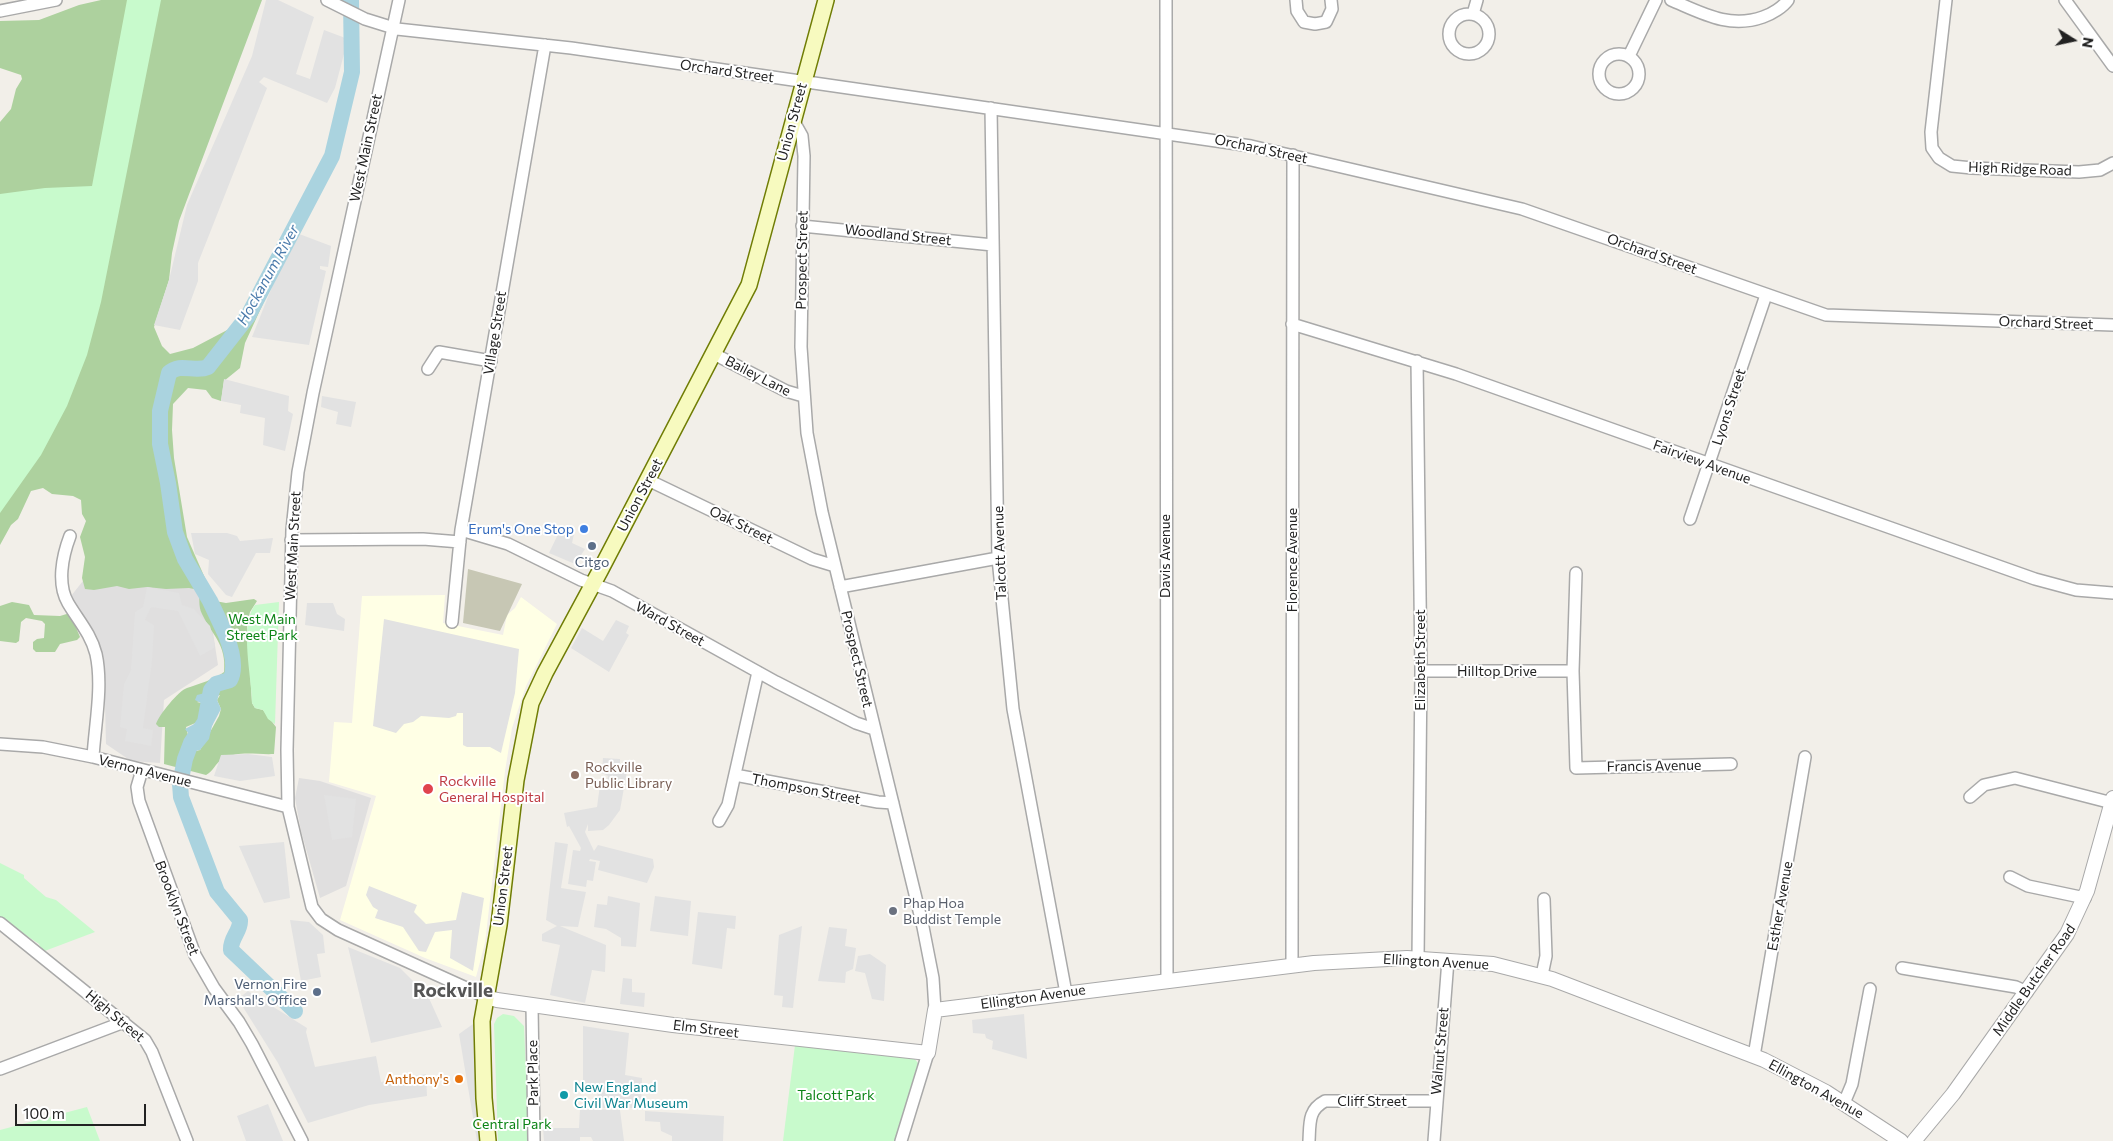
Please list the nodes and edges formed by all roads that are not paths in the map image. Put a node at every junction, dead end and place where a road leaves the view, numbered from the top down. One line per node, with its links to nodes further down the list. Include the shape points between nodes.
1 (56, 0): 14 (street)
2 (327, 0): 16 (street, Orchard Street, via 365,19)
3 (399, 0): 16 (street, West Main Street)
4 (826, 0): 20 (main road, Union Street)
5 (1166, 0): 23 (street, Davis Avenue)
6 (1296, 0): 7 (street, via 1297,11 1304,22 1315,24 1326,22 1332,9)
7 (1331, 0)
8 (1477, 0): 15 (street)
9 (1656, 0): 18 (street)
10 (1672, 0): 11 (street, via 1730,22 1750,22 1769,15)
11 (1788, 0)
12 (1946, 0): 26 (street, High Ridge Road, via 1931,132 1932,148 1939,158 1952,166 2060,171 2100,170)
13 (2065, 0): 19 (street)
14 (0, 11)
15 (1473, 14)
16 (393, 28): 17 (street, Orchard Street); 43 (street, West Main Street, via 308,419)
17 (545, 45): 20 (street, Orchard Street); 34 (street, Village Street)
18 (1629, 56)
19 (2113, 66)
20 (803, 82): 21 (street, Orchard Street); 22 (main road, Union Street)
21 (990, 108): 23 (street, Orchard Street); 29 (street, Talcott Avenue)
22 (792, 120): 24 (main road, Union Street); 27 (street, Prospect Street, via 803,139)
23 (1164, 132): 25 (street, Orchard Street); 76 (street, Davis Avenue)
24 (784, 152): 27 (street); 33 (main road, Union Street, via 752,278)
25 (1293, 155): 30 (street, Orchard Street, via 1522,209); 31 (street, Florence Avenue)
26 (2113, 163)
27 (802, 169): 28 (street, Prospect Street)
28 (802, 226): 29 (street, Woodland Street); 37 (street, Prospect Street)
29 (993, 245): 45 (street, Talcott Avenue)
30 (1766, 295): 32 (street, Orchard Street, via 1834,316); 38 (street, Lyons Street)
31 (1292, 324): 35 (street, Fairview Avenue); 73 (street, Florence Avenue)
32 (2113, 325)
33 (714, 354): 37 (street, Bailey Lane, via 786,391); 39 (main road, Union Street)
34 (491, 361): 36 (street, via 439,352); 41 (street, Village Street)
35 (1417, 361): 38 (street, Fairview Avenue); 52 (street, Elizabeth Street)
36 (428, 370)
37 (803, 396): 46 (street, Prospect Street, via 815,475)
38 (1710, 464): 40 (street, Lyons Street); 50 (street, Fairview Avenue, via 2035,579 2076,590)
39 (648, 480): 46 (street, Oak Street, via 812,559); 48 (main road, Union Street)
40 (1690, 519)
41 (461, 530): 44 (street, Village Street); 48 (street, Ward Street, via 508,544)
42 (70, 536): 57 (street, via 63,560 63,590 90,637 97,660)
43 (291, 540): 44 (street); 65 (street, West Main Street)
44 (460, 542): 51 (street, Village Street)
45 (998, 558): 49 (street); 79 (street, Talcott Avenue, via 1013,709)
46 (835, 566): 49 (street, Prospect Street)
47 (1576, 573): 53 (street)
48 (593, 585): 54 (street, Ward Street, via 618,594); 80 (main road, Union Street, via 545,673 527,717)
49 (840, 587): 55 (street, Prospect Street)
50 (2113, 594)
51 (452, 622)
52 (1420, 671): 53 (street, Hilltop Drive); 71 (street, Elizabeth Street)
53 (1573, 671): 59 (street, Francis Avenue, via 1576,768)
54 (758, 672): 55 (street, Ward Street, via 856,723); 61 (street, Thompson Street)
55 (874, 729): 64 (street, Prospect Street)
56 (0, 744): 57 (street, Vernon Avenue, via 42,747)
57 (93, 757): 60 (street, Vernon Avenue)
58 (1805, 757): 85 (street, Esther Avenue)
59 (1731, 764)
60 (142, 770): 65 (street, Vernon Avenue); 90 (street, Brooklyn Street, via 137,796 188,939 210,981 240,1022)
61 (735, 775): 64 (street, Thompson Street); 66 (street, via 727,809)
62 (1970, 797): 63 (street, via 1984,785 2015,778)
63 (2112, 800): 68 (street, Middle Butcher Road)
64 (893, 803): 82 (street, Prospect Street, via 928,953)
65 (288, 807): 80 (street, West Main Street, via 308,892 321,919 338,930)
66 (719, 821)
67 (2010, 877): 68 (street, via 2028,886)
68 (2085, 898): 78 (street, Middle Butcher Road, via 2067,934)
69 (1544, 899): 75 (street, via 1546,956)
70 (0, 923): 83 (street, High Street)
71 (1418, 958): 72 (street, Ellington Avenue); 73 (street, Ellington Avenue)
72 (1448, 960): 75 (street, Ellington Avenue, via 1503,965); 87 (street, Walnut Street)
73 (1292, 964): 76 (street, Ellington Avenue)
74 (1902, 968): 78 (street, via 2016,987)
75 (1542, 975): 85 (street, Ellington Avenue)
76 (1166, 980): 79 (street, Ellington Avenue)
77 (1870, 990): 88 (street, via 1852,1084)
78 (2027, 992): 97 (street, Middle Butcher Road, via 1953,1094)
79 (1066, 993): 82 (street, Ellington Avenue)
80 (486, 997): 81 (street, Elm Street); 91 (main road, via 482,1021 482,1070)
81 (532, 1005): 84 (street, Elm Street, via 692,1027); 92 (street, Park Place)
82 (935, 1010): 84 (street, Prospect Street)
83 (124, 1022): 86 (street); 89 (street, High Street, via 150,1047)
84 (928, 1053): 93 (street, Prospect Street)
85 (1754, 1056): 88 (street, Ellington Avenue)
86 (0, 1069)
87 (1436, 1101): 94 (street, Cliff Street, via 1325,1101 1316,1105 1311,1113); 95 (street, Walnut Street)
88 (1844, 1103): 96 (street, Ellington Avenue)
89 (187, 1141)
90 (302, 1141)
91 (488, 1141)
92 (534, 1141)
93 (901, 1141)
94 (1310, 1141)
95 (1434, 1141)
96 (1901, 1141)
97 (1914, 1141)

